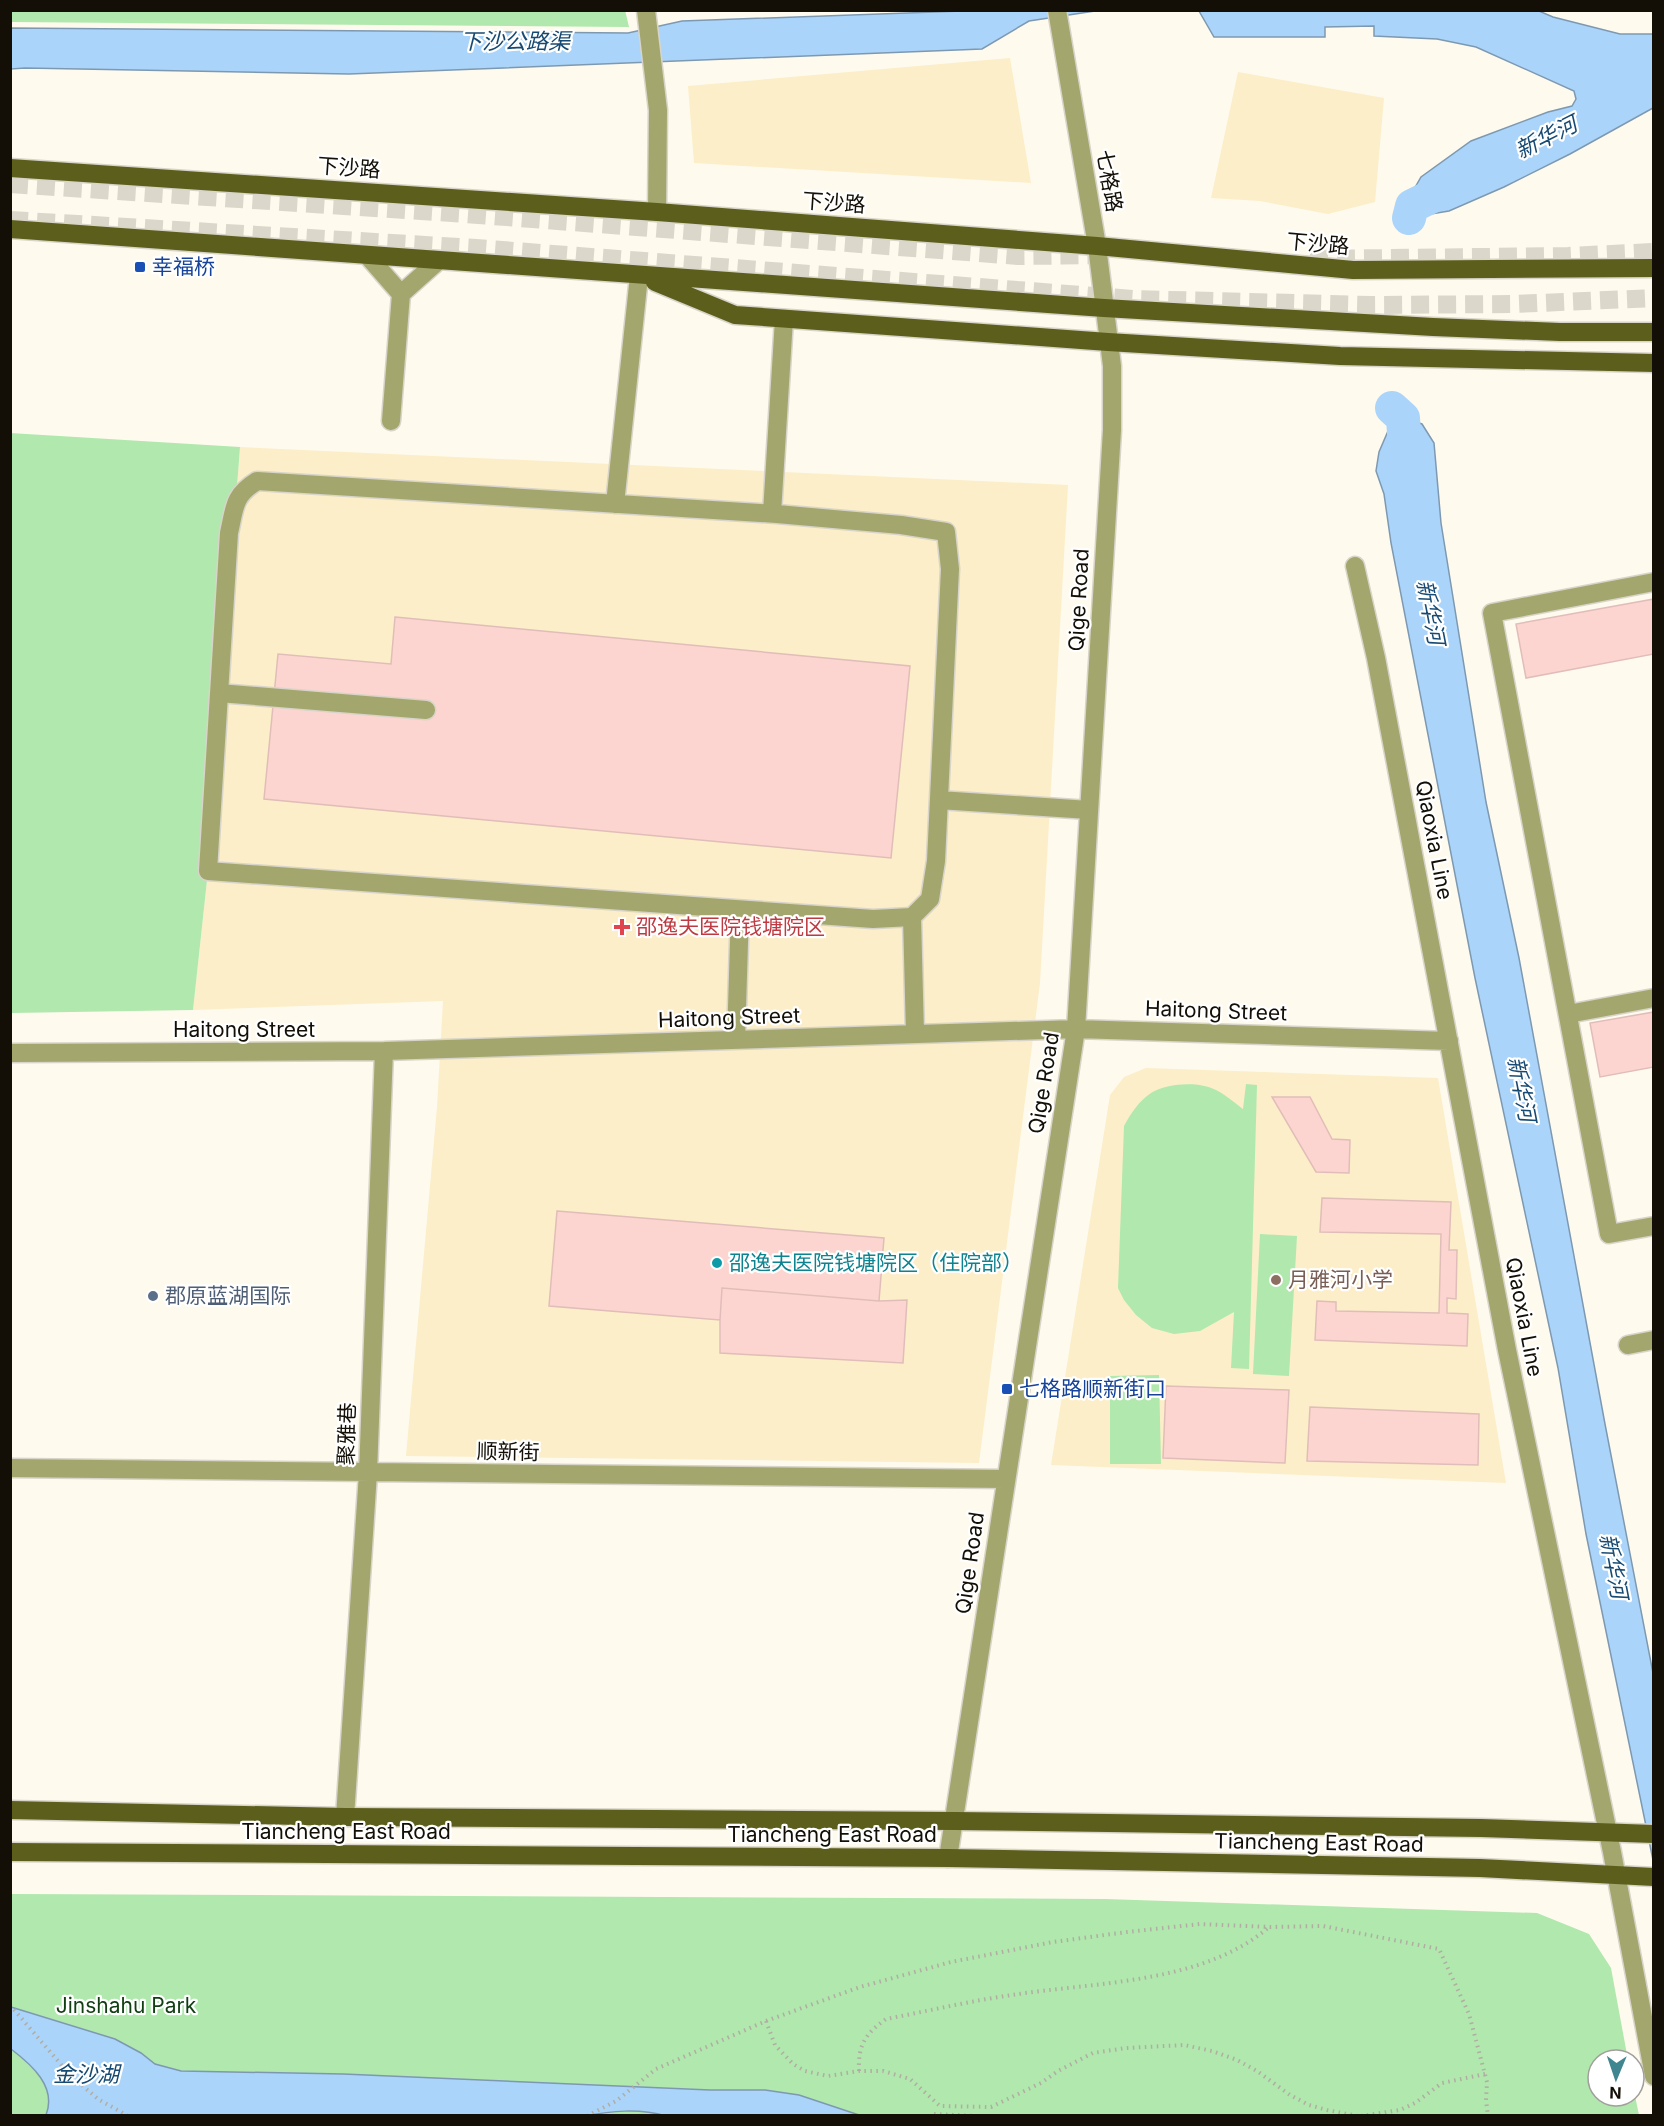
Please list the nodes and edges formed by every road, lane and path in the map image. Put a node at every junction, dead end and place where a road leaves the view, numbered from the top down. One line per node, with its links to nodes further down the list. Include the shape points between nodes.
1 (1057, 10): 6 (street, 七格路)
2 (647, 16): 4 (street, via 658,110)
3 (10, 168): 4 (main road, 下沙路)
4 (657, 212): 6 (main road, 下沙路)
5 (10, 229): 7 (main road)
6 (1097, 246): 9 (main road, 下沙路, via 1353,270); 12 (street, 七格路)
7 (367, 255): 8 (main road); 11 (street)
8 (438, 261): 10 (main road); 11 (street)
9 (1653, 268)
10 (639, 276): 12 (main road); 13 (main road, via 735,315); 18 (street)
11 (401, 294): 17 (street)
12 (1104, 308): 14 (main road, via 1433,327); 15 (street, Qige Road)
13 (784, 319): 15 (main road); 19 (street)
14 (1653, 332)
15 (1108, 342): 16 (main road, via 1340,356); 25 (street, Qige Road, via 1112,430)
16 (1653, 363)
17 (391, 422)
18 (615, 504): 19 (street); 22 (street, via 257,481 244,489 236,502 230,533)
19 (772, 513): 24 (street, via 945,532 950,568)
20 (1355, 566): 33 (street, Qiaoxia Line)
21 (1653, 582): 29 (street, via 1492,612)
22 (219, 693): 23 (street); 26 (street, via 208,871)
23 (426, 710)
24 (939, 800): 25 (street); 27 (street, via 930,899)
25 (1089, 810): 30 (street, Qige Road)
26 (740, 910): 27 (street, via 873,919); 32 (street)
27 (912, 917): 31 (street)
28 (1653, 998): 29 (street)
29 (1568, 1014): 36 (street, via 1610,1234)
30 (1076, 1029): 31 (street, Haitong Street); 33 (street, Haitong Street); 41 (street, Qige Road)
31 (915, 1034): 32 (street, Haitong Street)
32 (736, 1040): 34 (street, Haitong Street)
33 (1449, 1041): 45 (street, Qiaoxia Line, via 1507,1350)
34 (384, 1052): 35 (street, Haitong Street); 40 (street, 聚雅巷)
35 (10, 1053)
36 (1653, 1226)
37 (1653, 1340): 38 (street)
38 (1628, 1346)
39 (10, 1468): 40 (street, 顺新街)
40 (368, 1473): 41 (street, 顺新街); 43 (street, 聚雅巷)
41 (1005, 1479): 44 (street, Qige Road)
42 (10, 1810): 43 (main road, Tiancheng East Road)
43 (345, 1817): 44 (main road, Tiancheng East Road)
44 (955, 1821): 45 (main road, Tiancheng East Road); 48 (street, Qige Road)
45 (1616, 1832): 46 (main road, Tiancheng East Road); 49 (street, Qiaoxia Line)
46 (1653, 1834)
47 (10, 1852): 48 (main road, Tiancheng East Road)
48 (948, 1858): 49 (main road, Tiancheng East Road, via 1480,1868)
49 (1624, 1876): 50 (main road, Tiancheng East Road); 56 (street, Qiaoxia Line)
50 (1653, 1877)
51 (1270, 1927): 53 (path, via 1200,1924 1042,1945 951,1962 871,1984); 54 (path, via 1252,1942 1218,1958 1164,1974 1012,1995 886,2019 871,2030 862,2044); 55 (path, via 1323,1926 1439,1949 1469,2014)
52 (10, 2005): 58 (path, via 70,2075 98,2099)
53 (766, 2021): 54 (path, via 775,2045 805,2071 828,2076); 59 (path, via 656,2069 616,2101)
54 (859, 2071): 61 (path, via 883,2071 910,2079 940,2106 991,2107 1093,2053 1184,2045 1237,2060 1309,2105)
55 (1485, 2074): 61 (path, via 1442,2083 1400,2110); 62 (path)
56 (1653, 2076)
57 (934, 2114): 60 (path)
58 (128, 2115)
59 (587, 2115)
60 (977, 2115)
61 (1360, 2115)
62 (1488, 2115)

